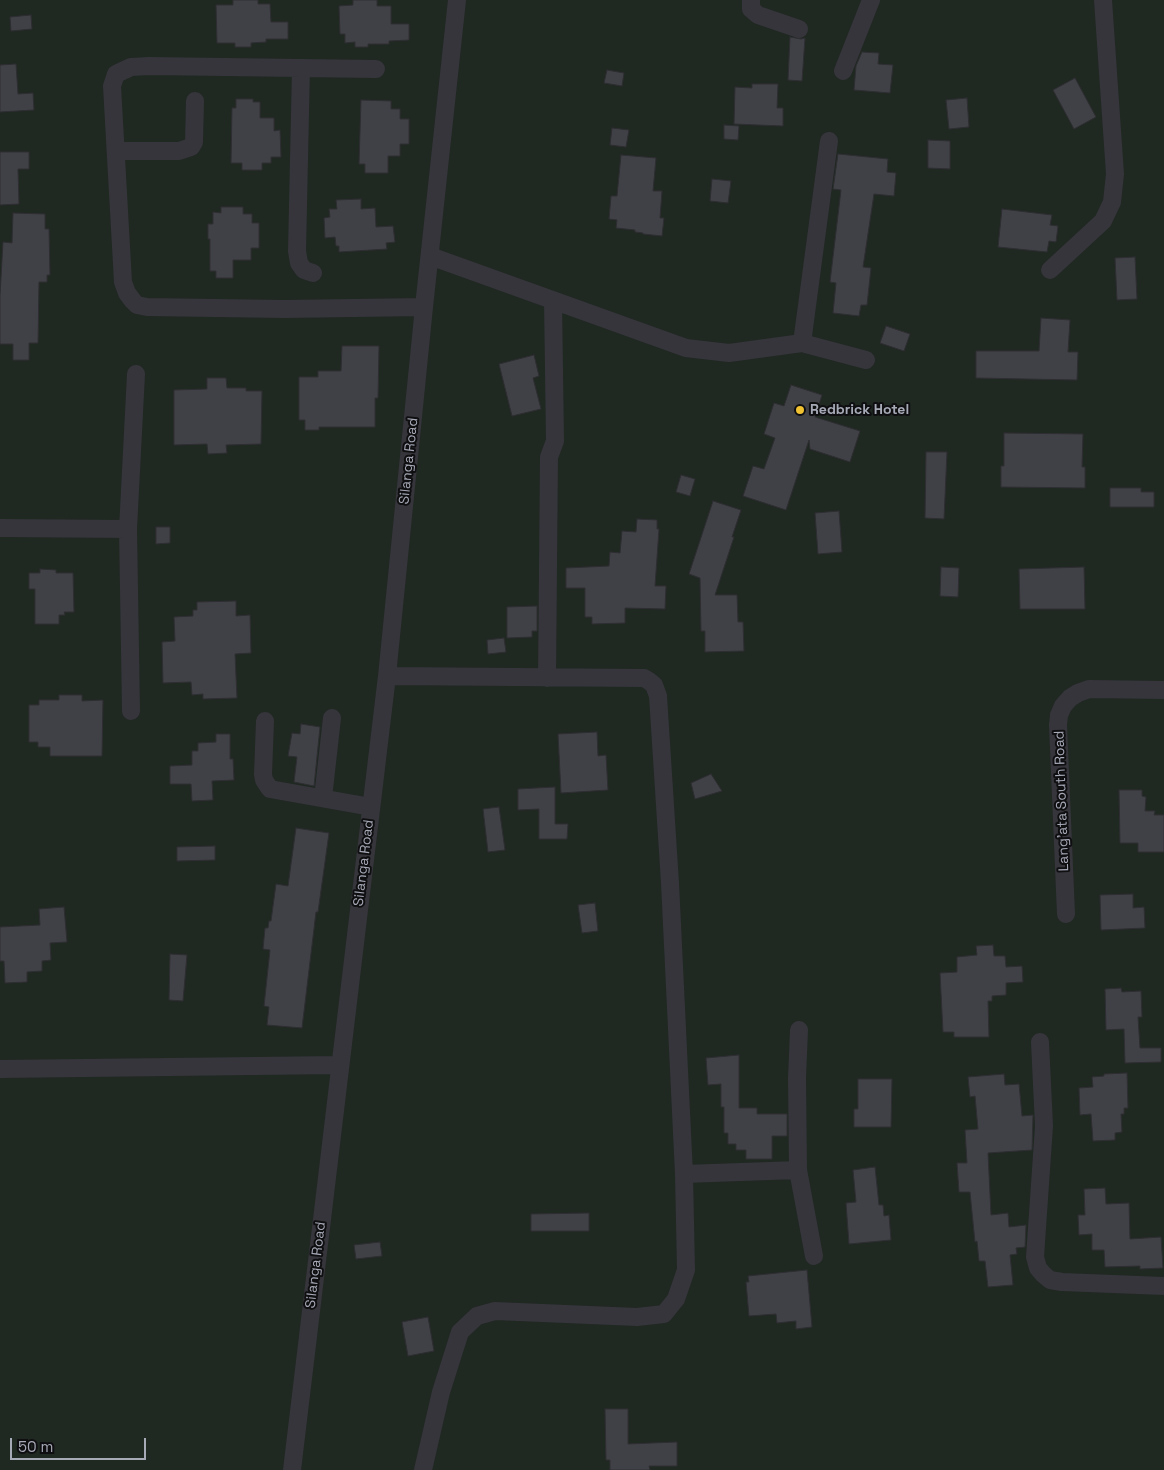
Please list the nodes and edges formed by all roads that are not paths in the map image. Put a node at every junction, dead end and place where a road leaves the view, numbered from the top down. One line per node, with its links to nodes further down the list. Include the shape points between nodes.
1 (457, 0): 12 (street, Silanga Road)
2 (751, 0): 5 (street, via 751,9 758,15)
3 (871, 0): 8 (street)
4 (1103, 0): 13 (street, via 1115,174 1112,202 1103,221)
5 (799, 29)
6 (301, 68): 7 (street); 11 (street, via 131,67 116,74 112,86); 14 (street, via 298,251 304,270)
7 (376, 69)
8 (843, 71)
9 (195, 101): 11 (street, via 194,142 191,147)
10 (829, 141): 17 (street)
11 (116, 151): 16 (street, via 123,282 127,293 138,305 284,310)
12 (430, 256): 15 (street); 16 (street, Silanga Road)
13 (1050, 270)
14 (312, 273)
15 (553, 300): 17 (street, via 686,348 728,352); 23 (street, via 556,441 549,458)
16 (424, 307): 22 (street, Silanga Road)
17 (802, 342): 18 (street)
18 (866, 360)
19 (136, 374): 21 (street)
20 (0, 528): 21 (street)
21 (128, 529): 25 (street)
22 (387, 676): 23 (street); 29 (street, Silanga Road)
23 (547, 678): 36 (street, via 644,678 654,685 658,696)
24 (1164, 690): 30 (street, Lang'ata South Road, via 1089,689 1070,698 1059,715)
25 (131, 711)
26 (332, 718): 28 (street)
27 (265, 721): 28 (street, via 263,774 266,785 270,789)
28 (322, 798): 29 (street)
29 (371, 807): 33 (street, Silanga Road)
30 (1066, 914)
31 (799, 1030): 35 (street)
32 (1040, 1042): 38 (street, via 1044,1126 1035,1257 1038,1268 1050,1280 1062,1282)
33 (339, 1065): 34 (street); 39 (street, Silanga Road)
34 (0, 1069)
35 (798, 1170): 36 (street); 37 (street)
36 (684, 1174): 40 (street, via 686,1270 676,1299 664,1314 636,1317 495,1311 477,1316 460,1332 441,1392)
37 (814, 1256)
38 (1164, 1286)
39 (292, 1470)
40 (423, 1470)

